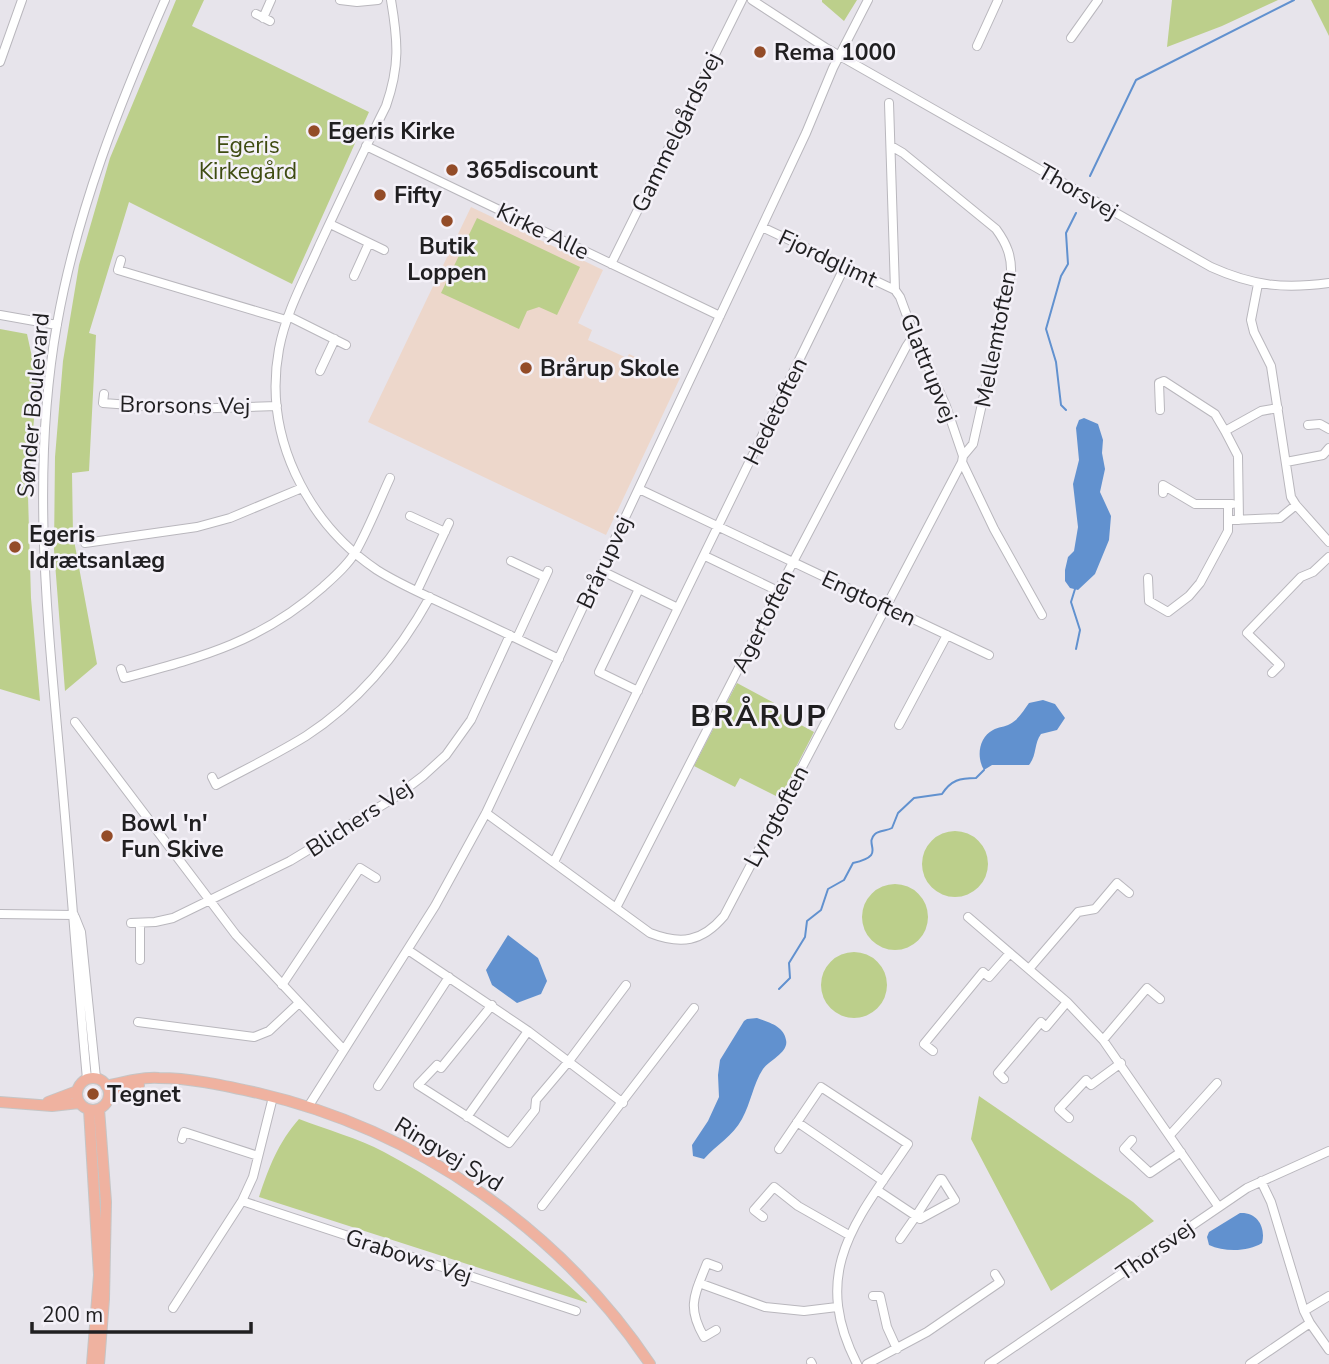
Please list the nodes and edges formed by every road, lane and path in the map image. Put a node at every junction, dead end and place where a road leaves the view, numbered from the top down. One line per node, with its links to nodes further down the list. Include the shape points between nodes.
1 (22, 0): 16 (street)
2 (165, 0): 34 (street, Sønder Boulevard, via 101,154)
3 (271, 0): 12 (street)
4 (340, 0): 5 (street)
5 (378, 0)
6 (390, 0): 18 (street, via 398,41 395,74 386,106)
7 (742, 0): 25 (street, Gammelgårdsvej)
8 (752, 0): 15 (street, Thorsvej)
9 (869, 0): 15 (street, Brårupvej)
10 (998, 0): 14 (street)
11 (1098, 0): 13 (street)
12 (263, 18)
13 (1071, 38)
14 (976, 46)
15 (840, 55): 21 (street, Brårupvej); 29 (street, Thorsvej, via 1211,267)
16 (0, 62)
17 (889, 103): 19 (street, Glattrupvej)
18 (366, 146): 20 (street); 25 (street, Kirke Alle)
19 (891, 146): 30 (street, Glattrupvej); 47 (street, Mellemtoften, via 996,229 1012,263 973,444)
20 (330, 224): 22 (street); 33 (street)
21 (762, 227): 26 (street, Fjordglimt); 32 (street, Brårupvej)
22 (369, 243): 23 (street); 27 (street)
23 (384, 250)
24 (121, 260): 33 (street, via 118,270)
25 (611, 264): 32 (street, Kirke Alle)
26 (845, 266): 30 (street, Fjordglimt); 60 (street, Hedetoften)
27 (354, 276)
28 (1329, 283): 29 (street, Thorsvej, via 1298,287)
29 (1258, 284): 41 (street, via 1251,320 1271,366)
30 (895, 290): 35 (street, Glattrupvej)
31 (0, 315): 34 (street)
32 (720, 316): 51 (street, Brårupvej)
33 (287, 318): 36 (street); 40 (street, via 276,375)
34 (57, 326): 95 (street, Sønder Boulevard, via 43,460 43,556)
35 (914, 335): 47 (street, Glattrupvej, via 946,406); 68 (street, Agertoften)
36 (335, 339): 37 (street); 38 (street)
37 (346, 345)
38 (320, 371)
39 (104, 394): 40 (street, Brorsons Vej, via 103,403 186,409)
40 (277, 406): 50 (street, via 282,438)
41 (1278, 408): 45 (street, via 1261,411); 48 (street)
42 (1160, 410): 45 (street, via 1159,383 1164,381 1215,414)
43 (1308, 425): 44 (street)
44 (1329, 429)
45 (1225, 431): 54 (street, via 1238,456)
46 (1329, 448): 48 (street, via 1322,456)
47 (963, 459): 75 (street, Lyngtoften); 77 (street, Glattrupvej, via 1000,540)
48 (1286, 462): 55 (street)
49 (390, 478): 64 (street)
50 (302, 488): 62 (street, via 197,527 85,543); 64 (street, via 331,530)
51 (639, 489): 60 (street, Engtoften); 69 (street, Brårupvej)
52 (1163, 493): 53 (street, via 1163,485 1195,504)
53 (1228, 504): 54 (street); 57 (street)
54 (1239, 504): 58 (street)
55 (1296, 505): 58 (street, via 1280,518); 63 (street)
56 (410, 516): 61 (street)
57 (1228, 520): 58 (street); 70 (street, via 1228,531 1200,583 1168,612 1149,601)
58 (1239, 520)
59 (449, 523): 61 (street)
60 (719, 527): 65 (street, Hedetoften); 68 (street, Engtoften)
61 (444, 533): 72 (street)
62 (84, 535)
63 (1329, 542)
64 (355, 554): 72 (street); 82 (street, via 307,600 236,644 124,678)
65 (705, 555): 73 (street); 76 (street, Hedetoften)
66 (1329, 557): 83 (street, via 1301,577 1247,633 1280,665)
67 (511, 561): 79 (street, Blichers Vej, via 547,574)
68 (793, 562): 73 (street, Agertoften); 75 (street, Engtoften)
69 (600, 570): 71 (street); 81 (street, Brårupvej)
70 (1148, 578)
71 (639, 589): 76 (street); 84 (street, via 599,673)
72 (417, 591): 74 (street)
73 (778, 591): 93 (street, Agertoften)
74 (429, 597): 79 (street); 87 (street, via 395,653 334,716 216,785)
75 (886, 606): 78 (street, Engtoften); 93 (street, Lyngtoften, via 724,916 713,928 691,939 664,938)
76 (678, 608): 84 (street, Hedetoften)
77 (1042, 615)
78 (947, 635): 80 (street, Engtoften); 86 (street)
79 (514, 637): 81 (street); 92 (street, Blichers Vej, via 471,720 446,755 423,776 290,861)
80 (989, 655)
81 (559, 659): 88 (street, Brårupvej)
82 (121, 669)
83 (1272, 674)
84 (638, 691): 89 (street, Hedetoften)
85 (75, 722): 92 (street)
86 (900, 725)
87 (212, 777)
88 (486, 813): 89 (street, Lyngtoften); 97 (street, Brårupvej)
89 (554, 862): 93 (street, Lyngtoften)
90 (376, 878): 102 (street, via 360,868)
91 (1129, 892): 100 (street, via 1117,883 1095,909 1078,912)
92 (209, 900): 99 (street, Blichers Vej, via 173,918 136,923); 102 (street)
93 (617, 908)
94 (0, 914): 95 (street)
95 (74, 915): 116 (street, Sønder Boulevard)
96 (968, 917): 98 (street)
97 (408, 950): 101 (street); 112 (street, Brårupvej)
98 (1010, 953): 100 (street); 113 (street, via 989,977 983,972 924,1044)
99 (140, 960)
100 (1029, 970): 105 (street)
101 (449, 977): 107 (street); 119 (street)
102 (282, 985): 106 (street)
103 (626, 985): 114 (street)
104 (1160, 999): 111 (street, via 1147,988)
105 (1067, 1002): 111 (street); 117 (street, via 1046,1027 1041,1022 998,1073)
106 (299, 1003): 109 (street, via 269,1031 254,1037); 112 (street)
107 (492, 1005): 110 (street); 129 (street, via 441,1068 437,1065 418,1085)
108 (694, 1008): 125 (street)
109 (138, 1022)
110 (528, 1031): 114 (street); 129 (street)
111 (1103, 1040): 115 (street)
112 (343, 1049): 127 (street, Brårupvej)
113 (933, 1051)
114 (569, 1061): 125 (street); 129 (street, via 536,1100 535,1110 509,1143)
115 (1121, 1063): 130 (street, via 1091,1085 1086,1080 1059,1109); 132 (street)
116 (91, 1079): 120 (main road); 121 (main road)
117 (1004, 1079)
118 (1217, 1083): 132 (street)
119 (378, 1086)
120 (108, 1090): 122 (main road, Ringvej Syd, via 168,1079); 128 (main road, via 106,1103)
121 (77, 1091): 124 (main road); 126 (main road)
122 (273, 1097): 127 (main road, Ringvej Syd); 138 (street)
123 (0, 1102): 126 (main road)
124 (79, 1103): 126 (main road); 128 (main road)
125 (623, 1103): 143 (street)
126 (45, 1104)
127 (308, 1107): 164 (main road, Ringvej Syd, via 416,1153 482,1193 565,1262)
128 (94, 1110): 162 (main road, via 99,1275); 163 (main road, via 106,1202)
129 (467, 1117)
130 (1069, 1118)
131 (797, 1122): 135 (street); 139 (street); 139 (street, via 821,1087 908,1144)
132 (1170, 1135): 137 (street)
133 (182, 1139): 138 (street, via 184,1132)
134 (1132, 1140): 137 (street, via 1124,1149 1150,1173)
135 (779, 1149)
136 (1329, 1151): 140 (street, Thorsvej)
137 (1181, 1152): 144 (street)
138 (258, 1156): 142 (street)
139 (883, 1181): 141 (street)
140 (1261, 1181): 144 (street, Thorsvej); 157 (street)
141 (877, 1190): 145 (street); 147 (street)
142 (242, 1201): 155 (street); 156 (street, Grabows Vej)
143 (542, 1206)
144 (1218, 1206): 167 (street, Thorsvej)
145 (916, 1216): 145 (street, via 940,1179 942,1179 955,1200 920,1219); 148 (street)
146 (763, 1217): 147 (street, via 754,1210 774,1187)
147 (849, 1235): 154 (street, via 839,1268)
148 (900, 1240)
149 (718, 1267): 151 (street, via 707,1263)
150 (995, 1274): 160 (street, via 1000,1282)
151 (699, 1283): 154 (street, via 765,1307 804,1311); 159 (street, via 692,1303 695,1323 704,1337)
152 (873, 1296): 160 (street, via 880,1296)
153 (1329, 1296): 157 (street)
154 (837, 1307): 165 (street, via 846,1344)
155 (173, 1308)
156 (576, 1311)
157 (1304, 1311): 158 (street)
158 (1310, 1323): 161 (street); 168 (street)
159 (716, 1330)
160 (897, 1349): 166 (street)
161 (1329, 1350)
162 (92, 1364)
163 (99, 1364)
164 (650, 1364)
165 (857, 1364)
166 (867, 1364)
167 (989, 1364)
168 (1250, 1364)

